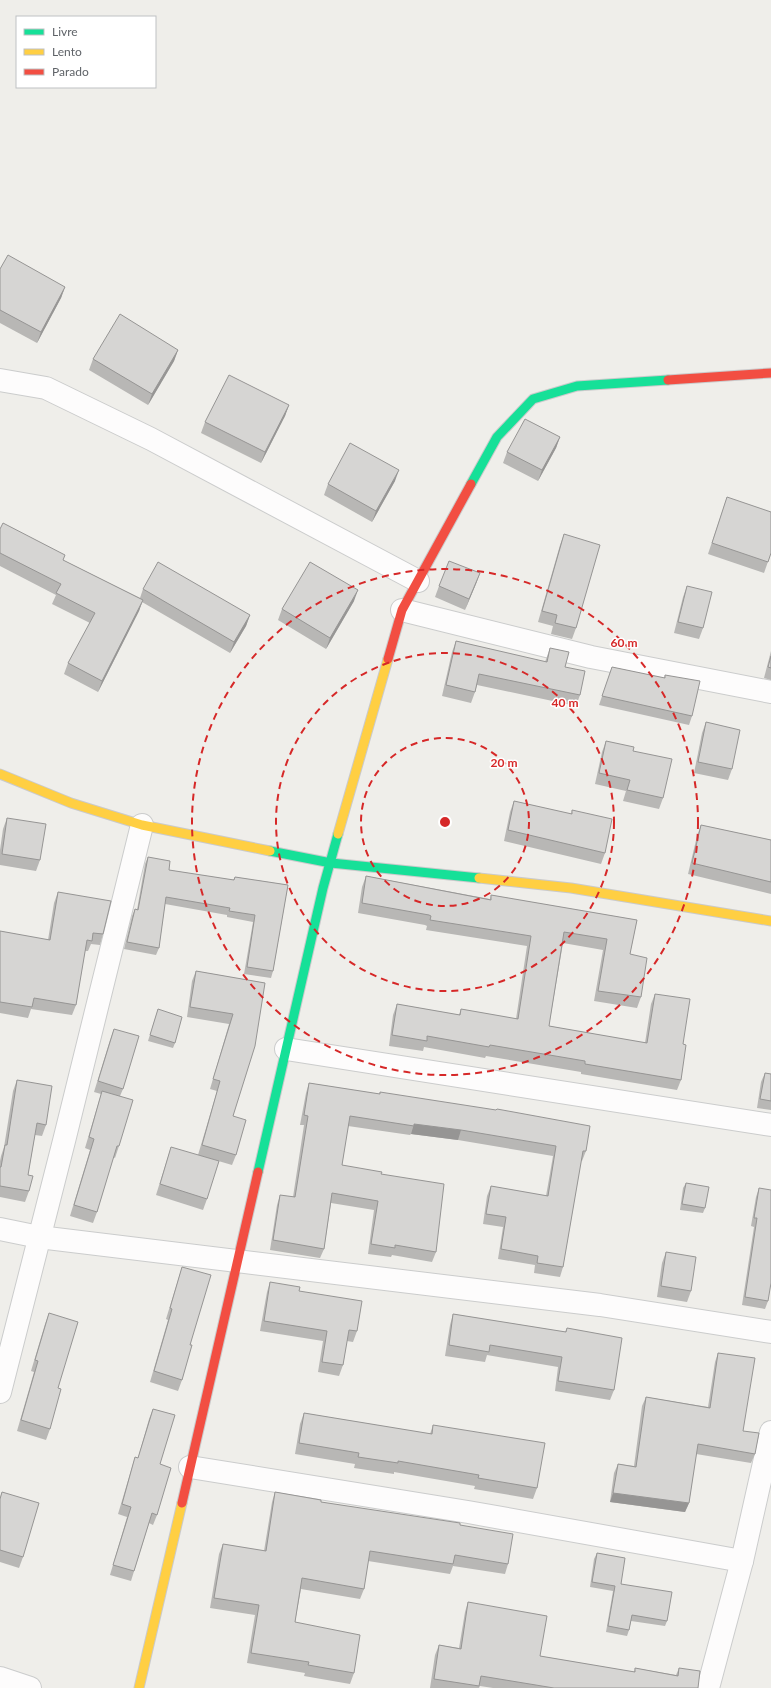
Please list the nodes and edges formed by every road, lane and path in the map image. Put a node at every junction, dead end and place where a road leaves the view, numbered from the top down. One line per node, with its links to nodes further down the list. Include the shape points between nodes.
1 (771, 373): 3 (street, via 577,386 533,399 496,437)
2 (0, 380): 3 (street, via 46,388 123,425)
3 (418, 581): 4 (street)
4 (402, 610): 5 (street, via 591,657); 8 (street)
5 (771, 692)
6 (0, 774): 7 (street, via 71,803)
7 (142, 825): 8 (street); 13 (street)
8 (330, 863): 9 (street, via 571,888); 10 (street)
9 (771, 921)
10 (286, 1049): 11 (street); 14 (street)
11 (771, 1125)
12 (0, 1229): 13 (street)
13 (39, 1237): 14 (street); 16 (street)
14 (237, 1262): 15 (street, via 600,1305); 18 (street)
15 (771, 1332)
16 (0, 1392)
17 (771, 1432): 19 (street)
18 (190, 1467): 19 (street, via 468,1512); 22 (street)
19 (742, 1561): 23 (street)
20 (0, 1678): 21 (street)
21 (30, 1688)
22 (139, 1688)
23 (708, 1688)

